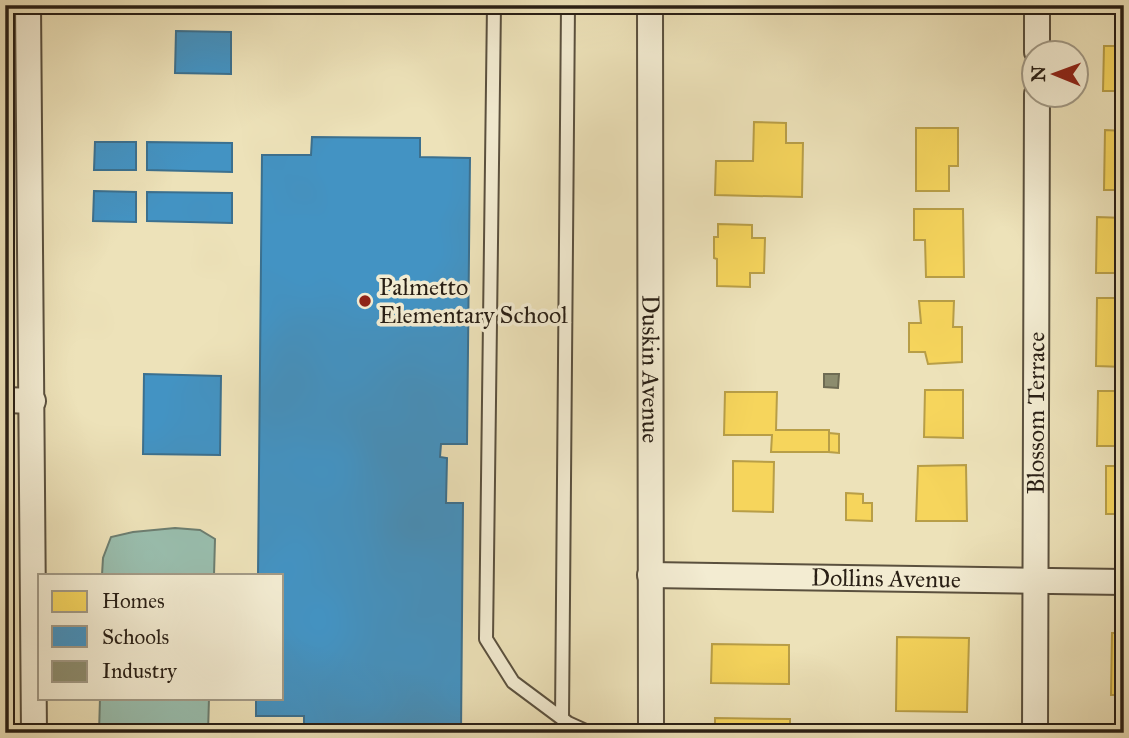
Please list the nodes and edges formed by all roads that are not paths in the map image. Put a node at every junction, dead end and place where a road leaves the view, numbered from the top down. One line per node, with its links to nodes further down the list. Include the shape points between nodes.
1 (29, 5): 9 (street)
2 (494, 5): 13 (lane, via 486,639 513,682)
3 (568, 5): 13 (lane)
4 (650, 5): 10 (street, Duskin Avenue)
5 (1037, 5): 6 (street)
6 (1037, 38)
7 (1037, 108): 11 (street, Blossom Terrace)
8 (5, 400): 9 (street)
9 (33, 401): 14 (street)
10 (650, 575): 11 (street, Dollins Avenue); 16 (street, Duskin Avenue)
11 (1036, 580): 12 (street, Dollins Avenue); 17 (street, Blossom Terrace)
12 (1124, 582)
13 (562, 718): 15 (lane)
14 (34, 733)
15 (590, 733)
16 (651, 733)
17 (1035, 733)

